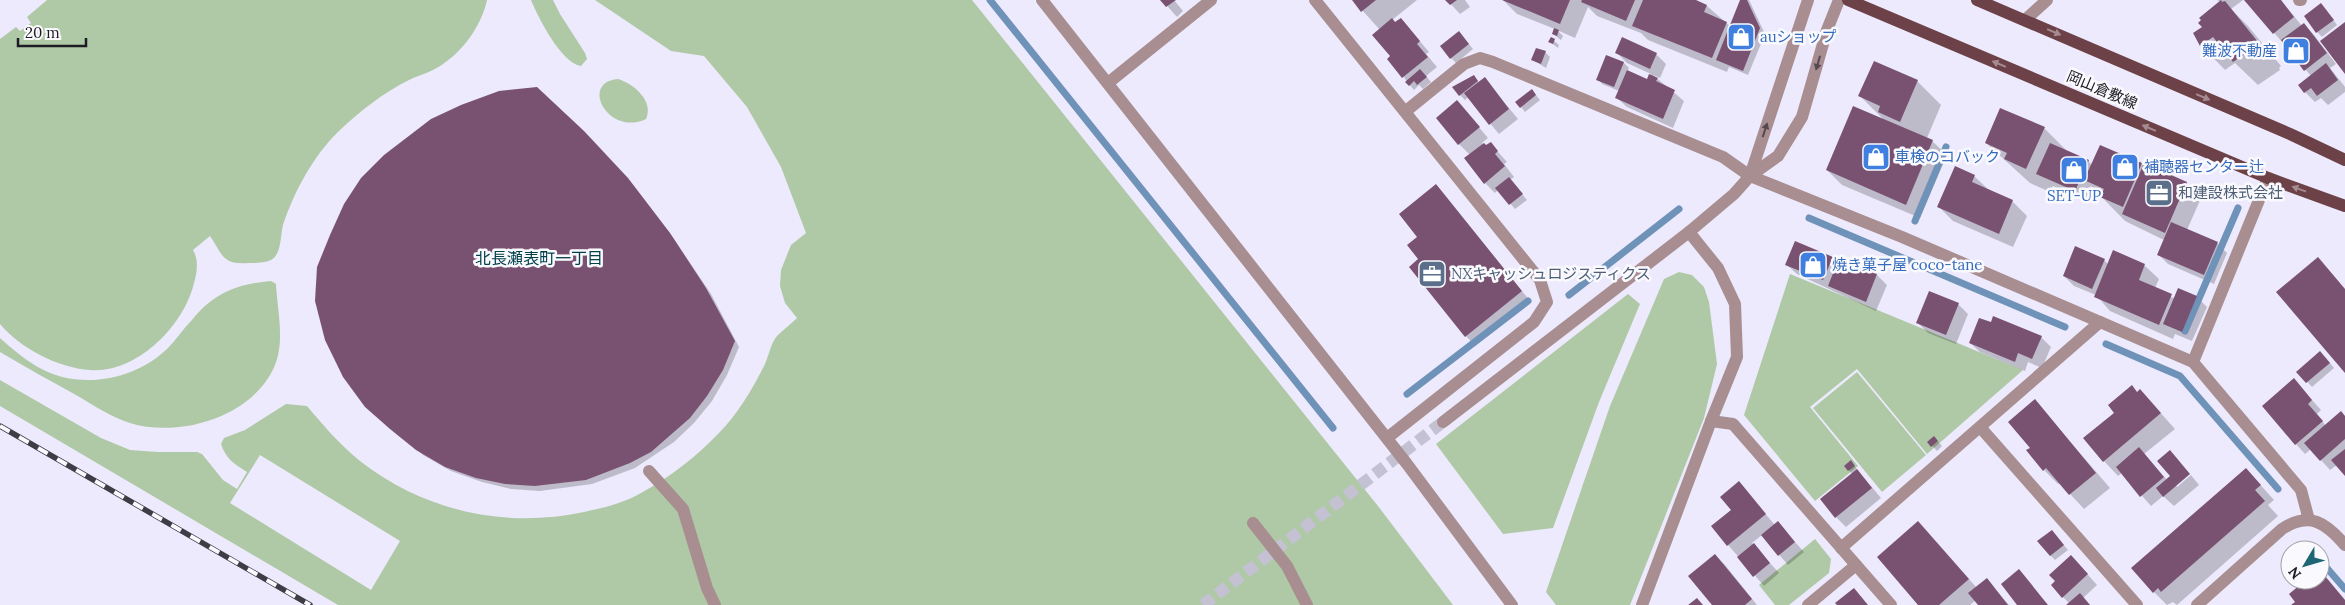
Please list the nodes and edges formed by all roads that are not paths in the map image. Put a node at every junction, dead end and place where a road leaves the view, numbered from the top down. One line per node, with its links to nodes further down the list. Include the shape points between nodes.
1 (1042, 0): 10 (street)
2 (1211, 0): 10 (street)
3 (1315, 0): 11 (street)
4 (1808, 0): 13 (street, one-way to 4)
5 (1839, 0): 13 (street, one-way to 13, via 1802,117 1778,156)
6 (1848, 0): 14 (main road, 岡山倉敷線, one-way to 6)
7 (1977, 0): 9 (main road)
8 (2047, 0): 9 (street)
9 (2025, 20): 12 (main road, one-way to 12)
10 (1108, 83): 22 (street)
11 (1406, 111): 13 (street, via 1464,64 1480,58 1723,157); 22 (street, via 1540,280 1547,302 1534,322)
12 (2345, 160)
13 (1750, 176): 16 (street); 17 (street)
14 (2268, 178): 15 (main road, 岡山倉敷線, one-way to 14); 18 (street)
15 (2345, 206)
16 (1689, 232): 19 (street, via 1718,268 1735,304 1737,357); 20 (street)
17 (2100, 322): 18 (street); 21 (street)
18 (2193, 362): 24 (street, via 2301,490)
19 (1711, 421): 27 (street, via 1732,424); 32 (street)
20 (1443, 422)
21 (1980, 427): 27 (street); 35 (street)
22 (1386, 438): 31 (street)
23 (649, 471): 29 (street, via 683,509)
24 (2309, 520): 26 (street, via 2332,530); 36 (street, via 2294,522 2282,529)
25 (1253, 523): 30 (street, via 1288,566)
26 (2345, 544)
27 (1841, 548): 28 (street)
28 (1856, 565): 33 (street); 34 (street)
29 (715, 605)
30 (1307, 605)
31 (1512, 605)
32 (1642, 605)
33 (1808, 605)
34 (1891, 605)
35 (2137, 605)
36 (2197, 605)

